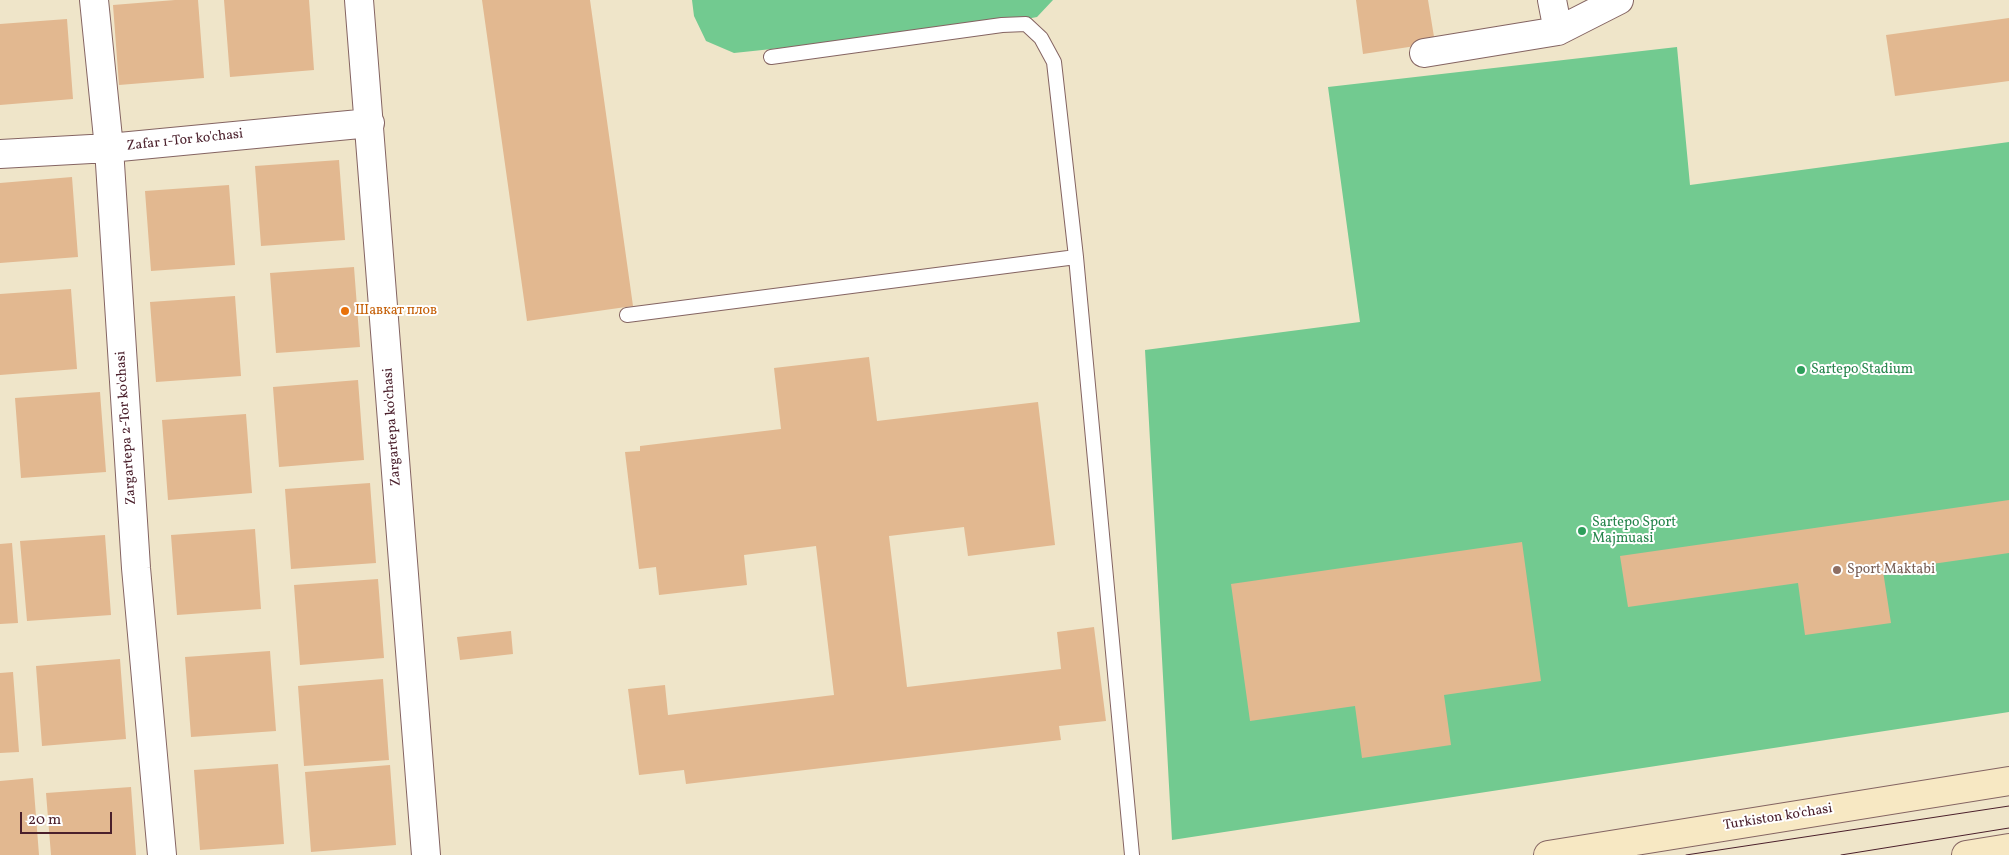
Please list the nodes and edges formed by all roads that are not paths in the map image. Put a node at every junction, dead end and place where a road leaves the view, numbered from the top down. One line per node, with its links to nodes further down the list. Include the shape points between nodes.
1 (94, 0): 9 (street, Zargartepa 2-Tor ko'chasi)
2 (359, 0): 8 (street, Zargartepa ko'chasi)
3 (1552, 0): 5 (street)
4 (1619, 0): 5 (street)
5 (1558, 31): 6 (street)
6 (1424, 53)
7 (771, 57): 11 (lane, via 1002,24 1026,24 1041,38 1054,62)
8 (370, 123): 9 (street, Zafar 1-Tor ko'chasi); 16 (street, Zargartepa ko'chasi)
9 (110, 148): 10 (street, Zafar 1-Tor ko'chasi); 15 (street, Zargartepa 2-Tor ko'chasi, via 136,568)
10 (0, 154)
11 (1076, 257): 12 (lane); 17 (lane)
12 (627, 315)
13 (2009, 781): 18 (main road, Turkiston ko'chasi)
14 (2009, 848): 19 (main road)
15 (162, 855)
16 (426, 855)
17 (1132, 855)
18 (1548, 855)
19 (1966, 855)

